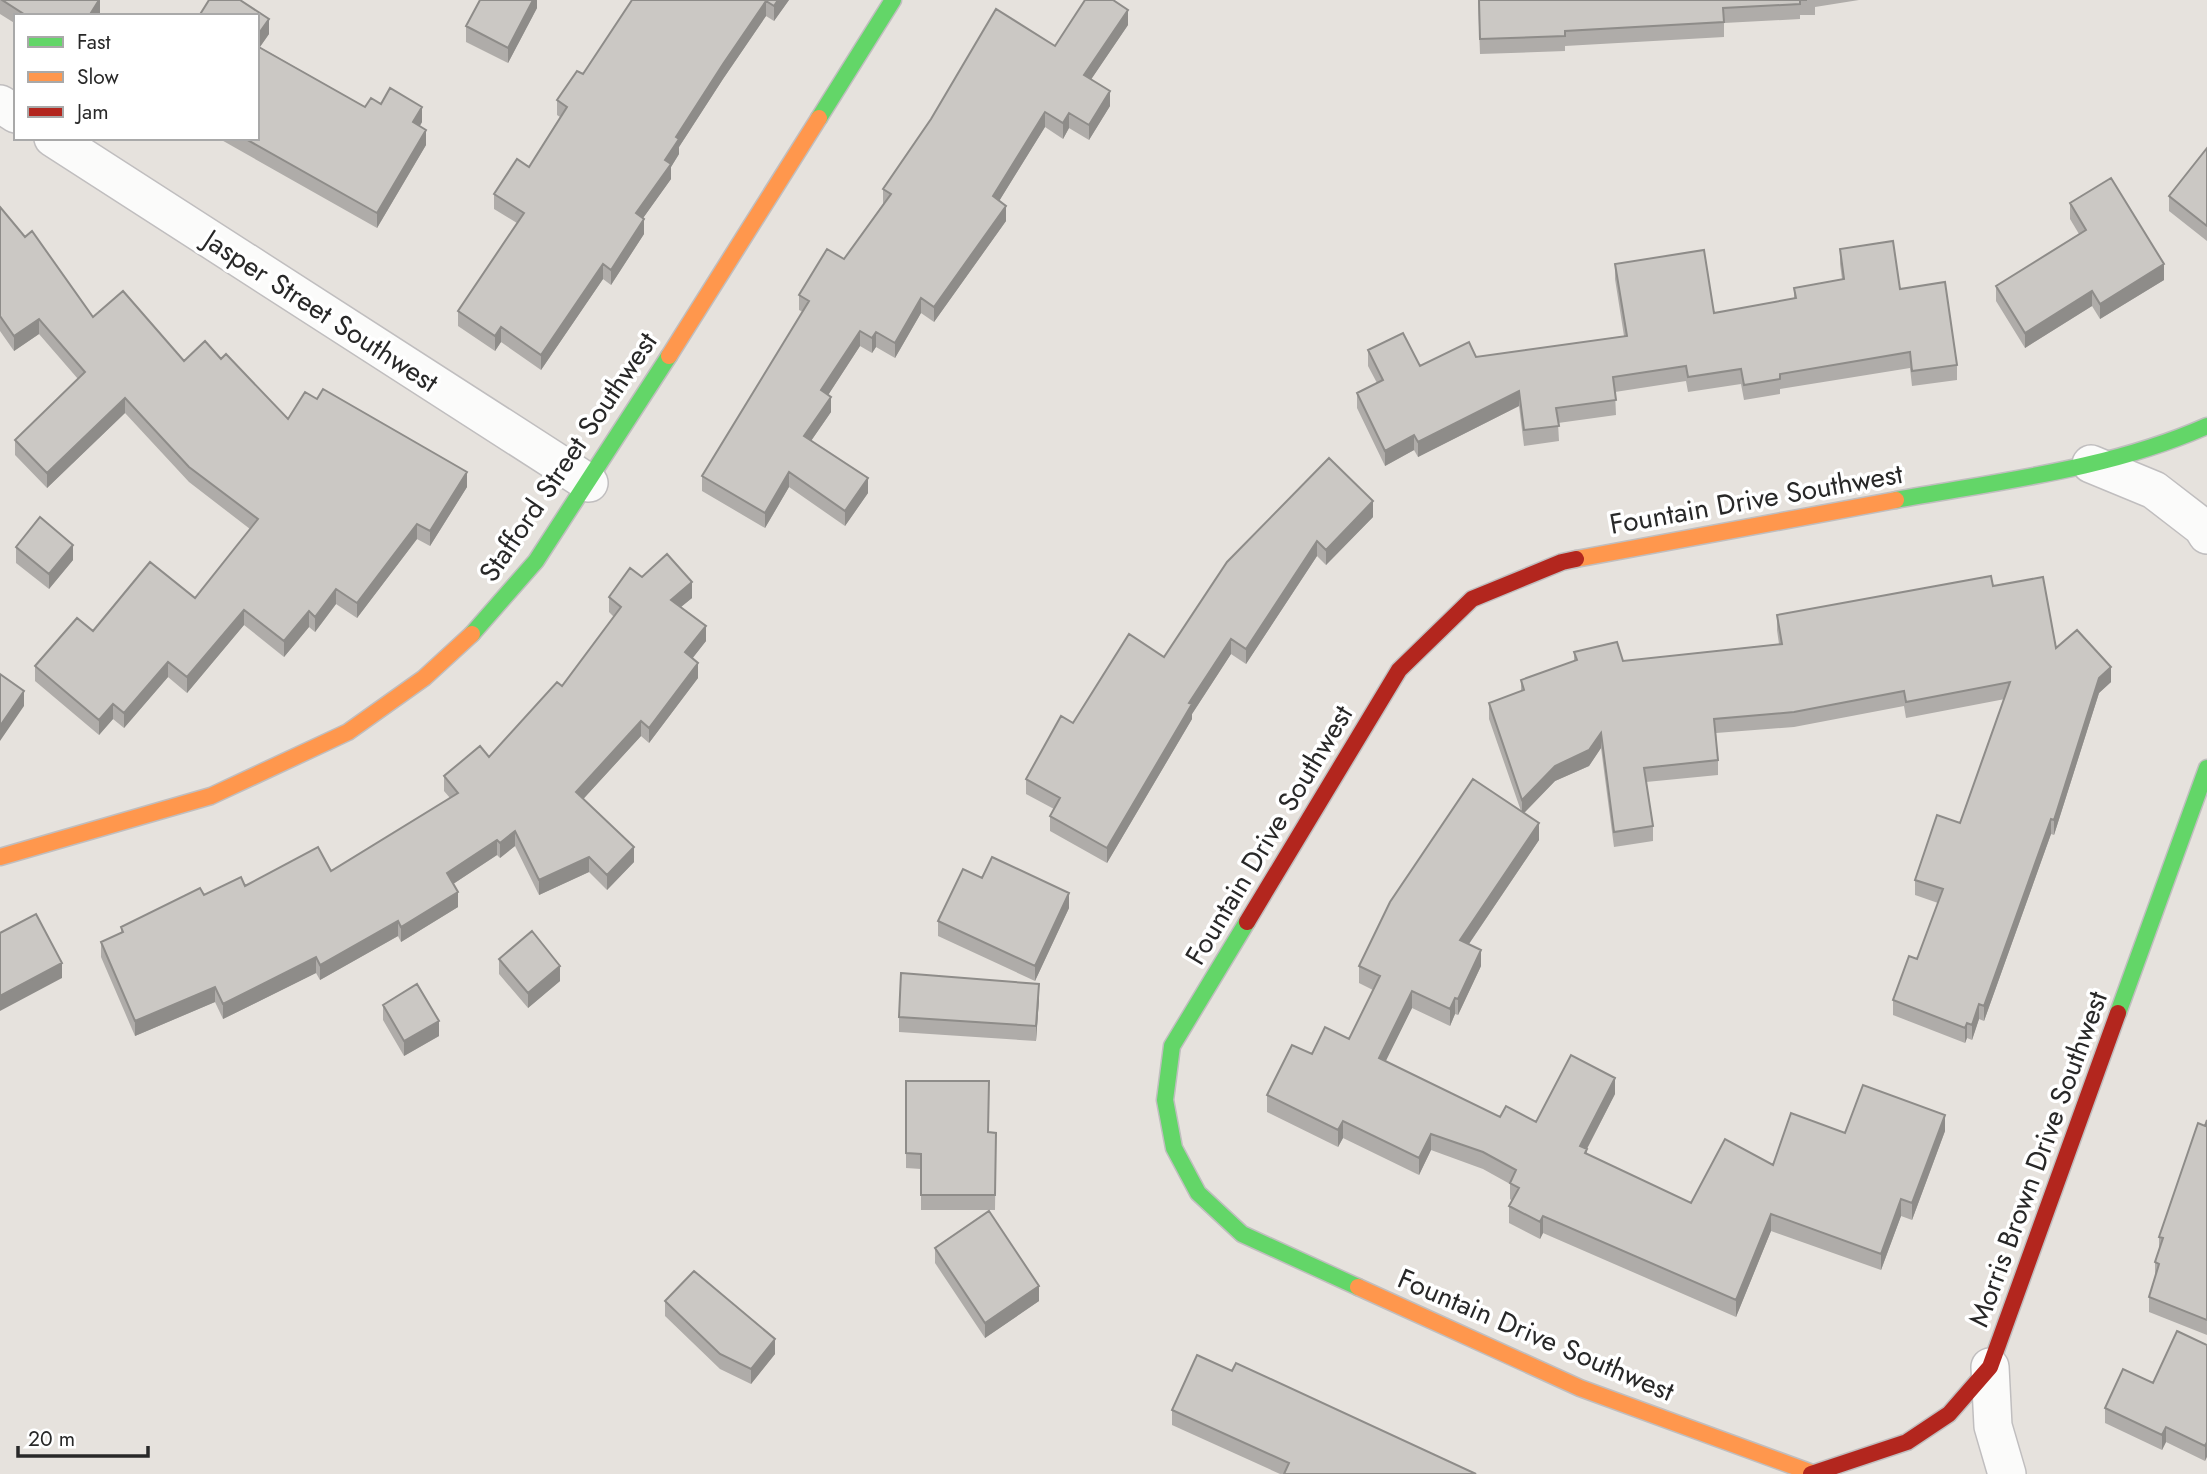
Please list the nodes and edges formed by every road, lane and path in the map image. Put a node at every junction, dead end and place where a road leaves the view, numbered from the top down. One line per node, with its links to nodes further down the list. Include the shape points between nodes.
1 (893, 0): 5 (street, Stafford Street Southwest)
2 (56, 140): 5 (street, Jasper Street Southwest)
3 (2207, 426): 4 (street, Fountain Drive Southwest, via 2169,443)
4 (2091, 464): 6 (street, via 2154,490); 10 (street, Fountain Drive Southwest, via 1562,562 1472,599 1399,670 1172,1046 1165,1100 1174,1148 1198,1193 1242,1234 1580,1388)
5 (589, 483): 8 (street, Stafford Street Southwest, via 536,561 484,623 424,678 348,732 211,796)
6 (2207, 535)
7 (2207, 768): 9 (street, Morris Brown Drive Southwest)
8 (0, 857)
9 (1990, 1367): 10 (street, Morris Brown Drive Southwest, via 1949,1414 1907,1442); 11 (street, via 1993,1426)
10 (1813, 1474)
11 (2007, 1474)

